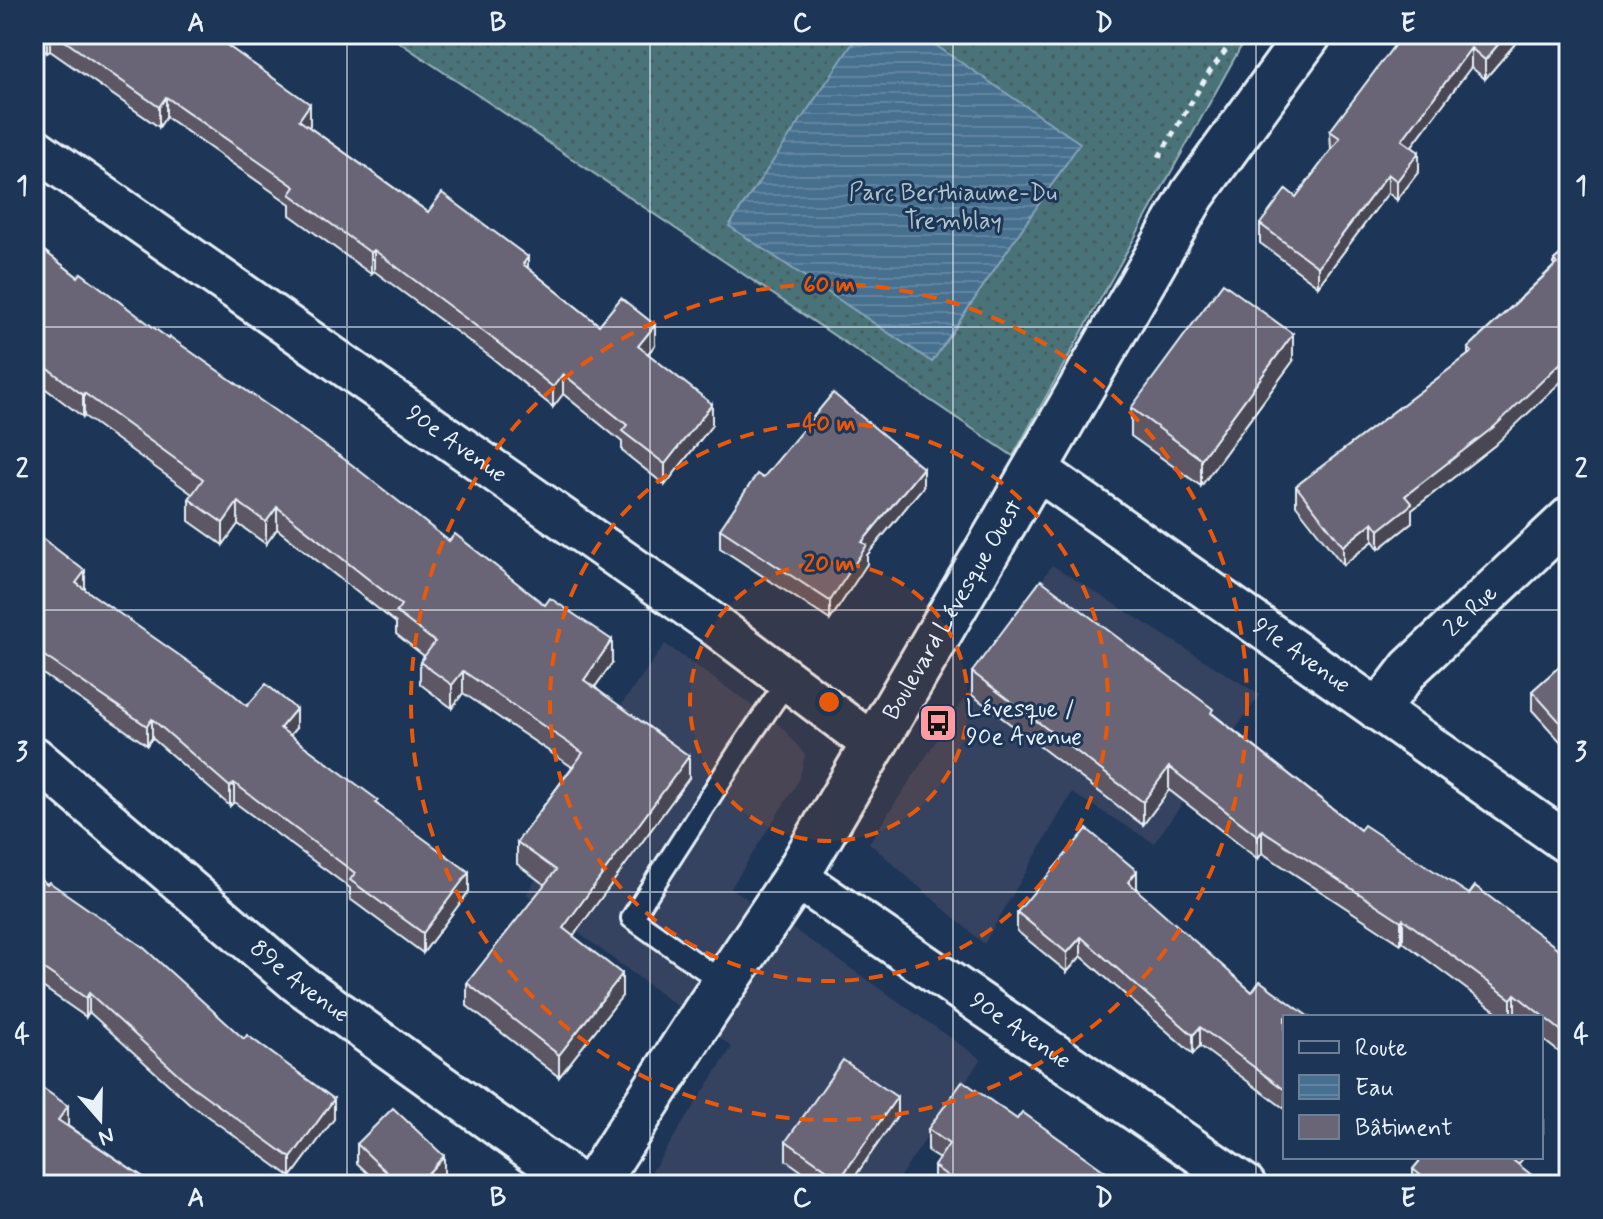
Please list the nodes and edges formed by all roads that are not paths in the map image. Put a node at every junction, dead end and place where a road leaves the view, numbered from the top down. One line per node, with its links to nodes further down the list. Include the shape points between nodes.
1 (1309, 34): 3 (street, Boulevard Lévesque Ouest, via 1193,194)
2 (34, 148): 5 (street, 90e Avenue)
3 (1035, 468): 6 (street, 91e Avenue); 7 (street, Boulevard Lévesque Ouest)
4 (1569, 518): 6 (street, 2e Rue, via 1410,668)
5 (788, 680): 7 (street, 90e Avenue); 11 (lane, via 632,918)
6 (1378, 710): 9 (street, 91e Avenue)
7 (874, 745): 10 (street, Boulevard Lévesque Ouest)
8 (34, 757): 12 (street, 89e Avenue, via 297,982)
9 (1569, 844)
10 (796, 877): 11 (street, Boulevard Lévesque Ouest); 14 (street, 90e Avenue)
11 (725, 984): 13 (street, Boulevard Lévesque Ouest)
12 (580, 1185)
13 (594, 1185)
14 (1245, 1185)

